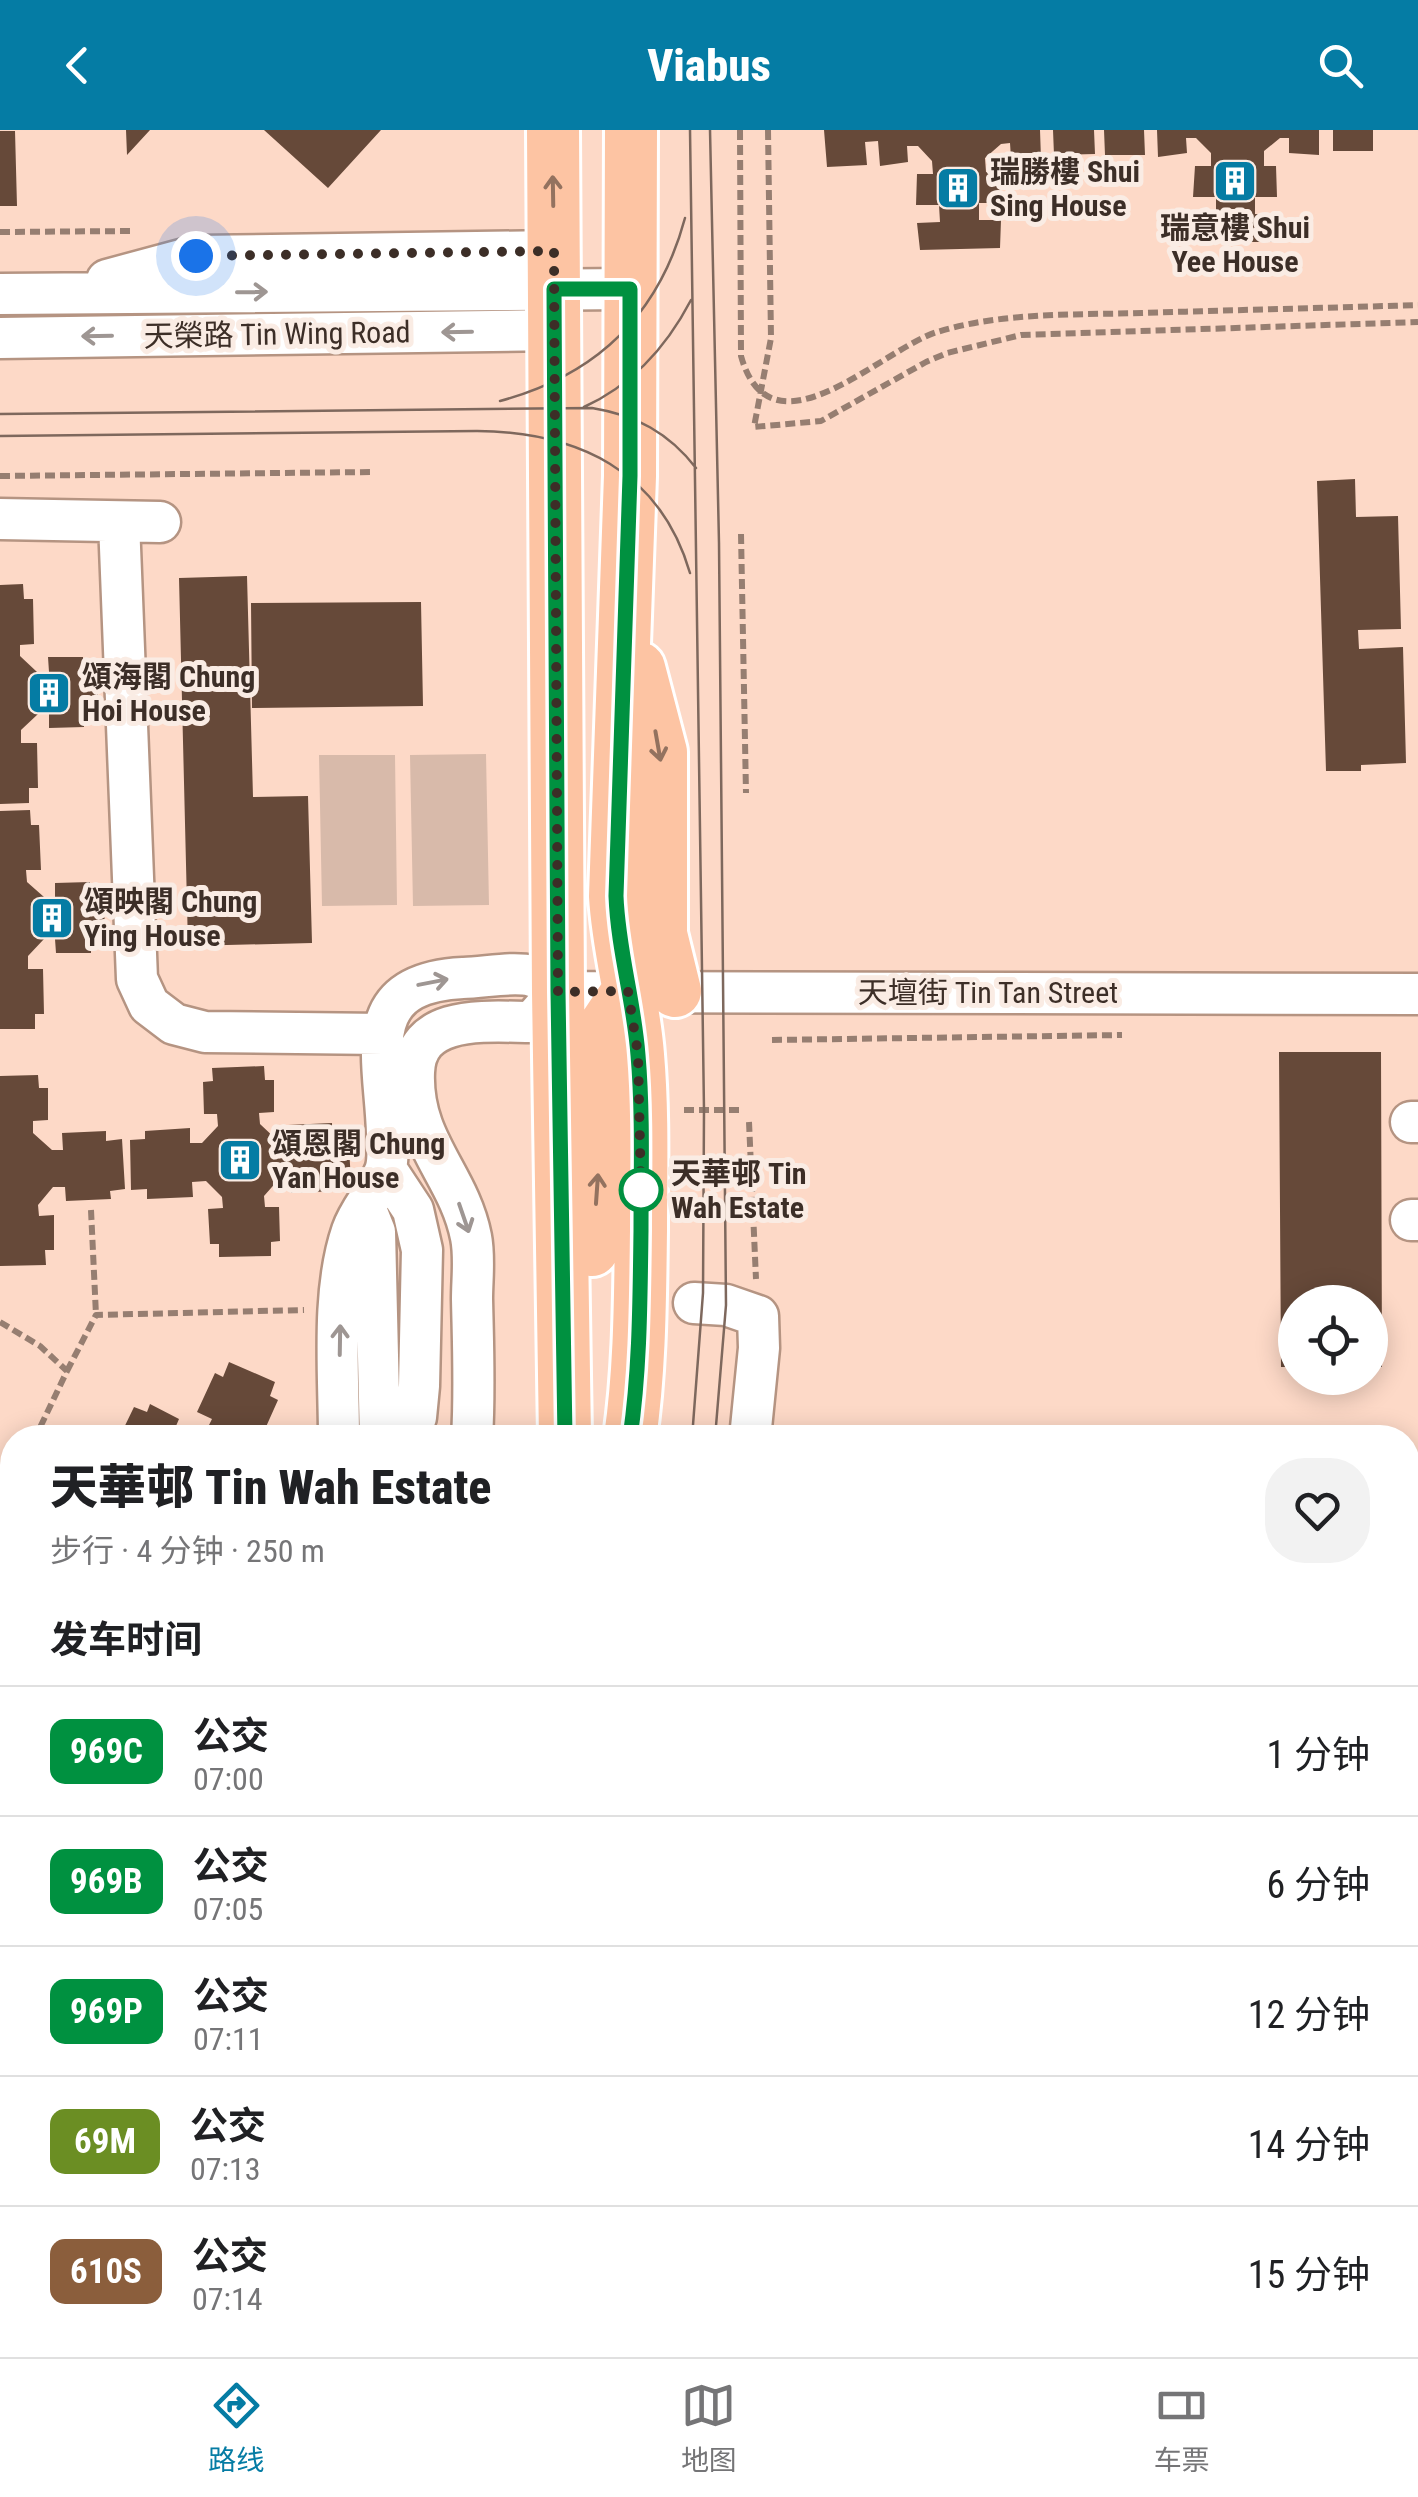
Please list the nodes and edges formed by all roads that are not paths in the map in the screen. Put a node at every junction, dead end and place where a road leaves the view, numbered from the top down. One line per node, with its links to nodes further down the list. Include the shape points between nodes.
1 (553, 130): 4 (main road, one-way to 1)
2 (596, 130): 4 (main road)
3 (631, 130): 4 (main road)
4 (578, 290): 5 (street, one-way to 4, via 50,295 196,256); 6 (street, 天榮路 Tin Wing Road, one-way to 6); 10 (main road, one-way to 10, via 626,618 617,936); 11 (main road)
5 (0, 294)
6 (0, 338)
7 (0, 519): 8 (street)
8 (118, 522): 9 (street); 13 (street, via 137,978 149,1005 174,1024 206,1032)
9 (160, 522)
10 (651, 991): 11 (street, 天壇街 Tin Tan Street); 12 (street, 天壇街 Tin Tan Street); 22 (main road, one-way to 10, via 583,1354 604,1027); 23 (main road, via 638,1054 638,1363)
11 (558, 992): 13 (street, 天壇街 Tin Tan Street, one-way to 11, via 400,997 418,985 532,976); 20 (street, one-way to 20, via 532,1022 438,1031 418,1048 414,1066 420,1125 471,1238); 21 (main road)
12 (1418, 994)
13 (383, 1034): 14 (street)
14 (386, 1169): 15 (street); 19 (street, via 413,1210 422,1250)
15 (364, 1207): 17 (street, one-way to 15, via 347,1247); 18 (street, via 375,1232)
16 (694, 1303): 24 (street, via 758,1316)
17 (339, 1425)
18 (380, 1425)
19 (413, 1425)
20 (472, 1425)
21 (565, 1425)
22 (566, 1425)
23 (631, 1425)
24 (751, 1425)

